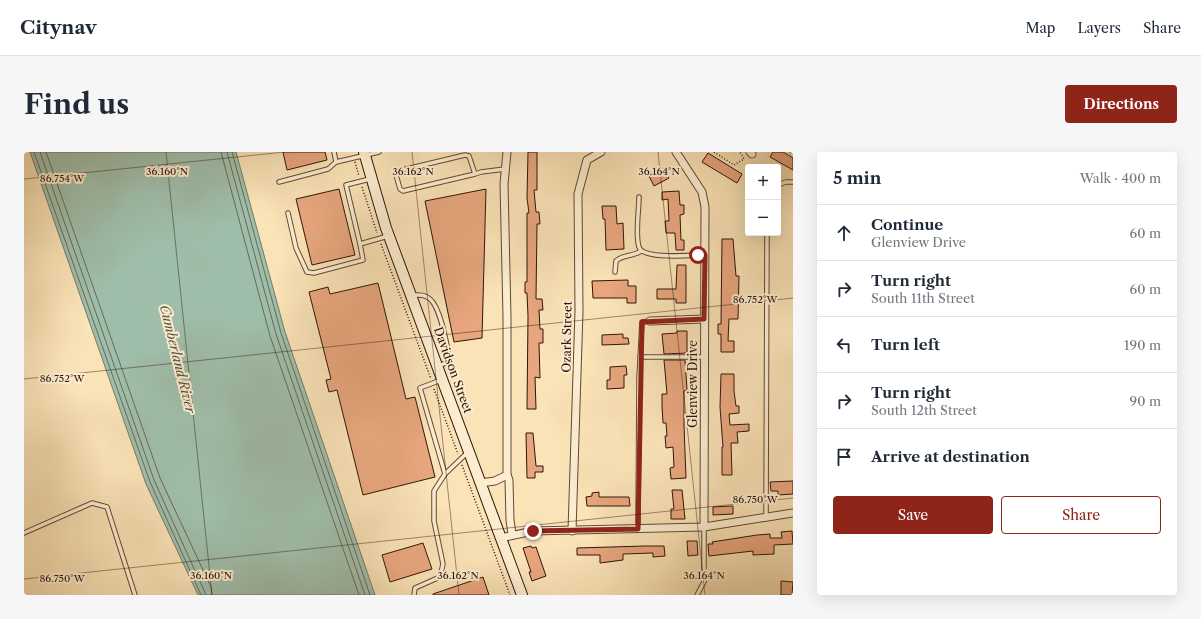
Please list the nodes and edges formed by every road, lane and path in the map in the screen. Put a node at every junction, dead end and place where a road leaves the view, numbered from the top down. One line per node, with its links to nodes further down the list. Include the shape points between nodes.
1 (334, 152): 12 (lane)
2 (379, 152): 9 (lane)
3 (506, 152): 13 (street)
4 (601, 152): 46 (street, Ozark Street, via 588,160 578,194 579,311)
5 (676, 152): 27 (street, Glenview Drive, via 704,199)
6 (714, 152): 7 (path, via 734,165 744,159)
7 (740, 152)
8 (790, 152): 10 (path)
9 (365, 154): 11 (lane); 15 (street, Davidson Street)
10 (793, 154)
11 (354, 158): 12 (lane); 16 (path)
12 (336, 162): 17 (lane, via 328,169)
13 (505, 169): 14 (lane); 40 (street)
14 (474, 174): 14 (lane, via 403,191 396,175 398,171 465,156 469,156)
15 (371, 178): 16 (lane); 22 (street, Davidson Street)
16 (360, 181): 24 (path); 25 (lane, via 346,185)
17 (279, 182)
18 (793, 182): 19 (lane)
19 (781, 184)
20 (639, 197): 26 (lane, via 638,242)
21 (288, 213): 25 (lane, via 296,248 307,272 314,273 363,260)
22 (389, 236): 24 (lane); 29 (street, Davidson Street)
23 (767, 236): 43 (lane)
24 (379, 239): 25 (lane); 36 (path)
25 (360, 244)
26 (641, 250): 27 (lane, via 655,255); 28 (lane, via 634,256 616,261)
27 (705, 255): 30 (street, Glenview Drive)
28 (615, 272)
29 (411, 295): 34 (street, Davidson Street); 34 (lane, via 422,295 431,300 440,318 450,361)
30 (704, 319): 31 (street); 33 (street, Glenview Drive)
31 (650, 322): 32 (lane, via 642,322)
32 (640, 357): 33 (lane); 45 (lane)
33 (704, 357): 44 (street, Glenview Drive)
34 (438, 366): 35 (street, Davidson Street)
35 (442, 380): 36 (lane); 37 (street, Davidson Street)
36 (432, 384): 38 (path); 39 (lane, via 420,388)
37 (469, 451): 38 (lane); 41 (street, Davidson Street)
38 (460, 460): 39 (lane); 52 (path)
39 (445, 474): 51 (lane, via 434,490 434,521 443,564 440,577 415,588)
40 (507, 475): 41 (street, via 495,481); 48 (street)
41 (480, 483): 49 (street, Davidson Street)
42 (793, 513): 43 (street)
43 (766, 517): 44 (street)
44 (704, 527): 45 (street); 54 (lane, via 704,582)
45 (638, 529): 46 (street)
46 (572, 531): 48 (street)
47 (24, 533): 50 (lane, via 92,503 107,507)
48 (512, 534): 49 (street)
49 (501, 538): 53 (street, Davidson Street)
50 (135, 595)
51 (414, 595)
52 (510, 595)
53 (522, 595)
54 (697, 595)

